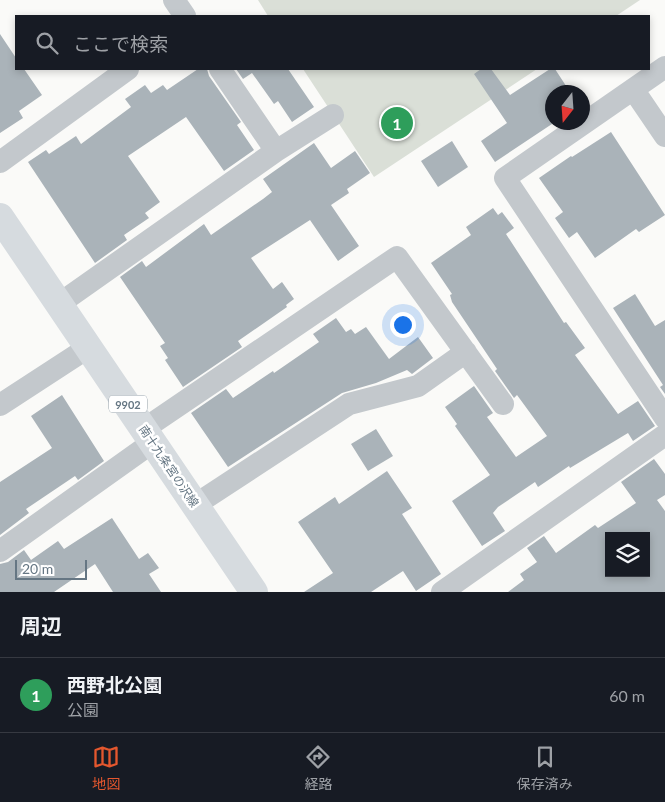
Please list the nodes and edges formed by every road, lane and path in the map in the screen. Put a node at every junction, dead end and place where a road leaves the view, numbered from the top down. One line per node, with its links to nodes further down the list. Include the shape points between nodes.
1 (174, 0): 2 (street)
2 (184, 15)
3 (665, 67): 6 (street)
4 (127, 70): 10 (street)
5 (221, 70): 9 (street)
6 (633, 89): 8 (street); 17 (street, via 505,178)
7 (333, 114): 9 (street)
8 (665, 136)
9 (276, 151): 12 (street)
10 (0, 162)
11 (0, 217): 12 (main road, 南十九条宮の沢線 / 9902)
12 (59, 304): 13 (main road, 南十九条宮の沢線 / 9902)
13 (89, 347): 16 (street); 18 (main road, 南十九条宮の沢線 / 9902)
14 (466, 352): 15 (street); 18 (street, via 397,256); 20 (street, via 418,386 349,404)
15 (503, 404)
16 (0, 405)
17 (665, 418)
18 (149, 435): 20 (main road, 南十九条宮の沢線 / 9902); 21 (street)
19 (665, 435): 23 (street)
20 (195, 505): 22 (main road, 南十九条宮の沢線 / 9902)
21 (0, 551)
22 (254, 592)
23 (442, 592)

